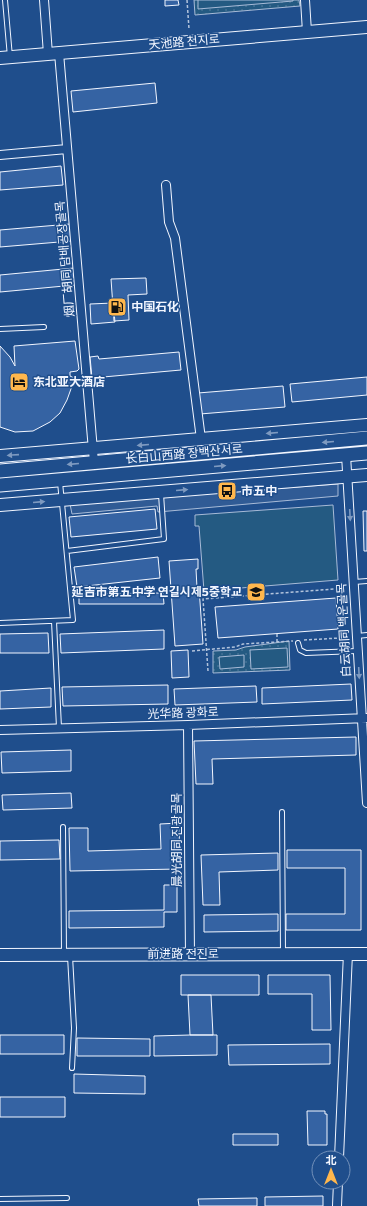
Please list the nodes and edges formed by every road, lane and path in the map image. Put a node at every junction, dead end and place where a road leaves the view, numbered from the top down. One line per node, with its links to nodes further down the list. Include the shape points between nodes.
1 (5, 0): 9 (lane)
2 (44, 0): 8 (street, 烟厂胡同 담배공장골목)
3 (187, 0): 6 (path)
4 (305, 0): 7 (street)
5 (367, 27): 7 (street, 天池路 천지로)
6 (189, 29)
7 (307, 32): 8 (street, 天池路 천지로)
8 (54, 53): 9 (street, 天池路 천지로); 10 (street, 烟厂胡同 담배공장골목)
9 (5, 58)
10 (67, 149): 11 (street); 21 (street, 烟厂胡同 담배공장골목)
11 (0, 155)
12 (166, 185): 17 (street, via 169,222 175,238)
13 (44, 327): 14 (lane)
14 (0, 329)
15 (367, 425): 17 (street, one-way to 17)
16 (367, 438): 21 (main road, 长白山西路 장백산서로, one-way to 21)
17 (201, 439): 21 (street, one-way to 21)
18 (367, 453): 19 (main road, 长白山西路 장백산서로)
19 (346, 455): 24 (street, 白云胡同 백운골목); 25 (main road, 长白山西路 장백산서로, one-way to 19)
20 (0, 456): 21 (street, one-way to 20)
21 (94, 456): 22 (main road, 长白山西路 장백산서로, one-way to 22)
22 (0, 471)
23 (367, 475): 24 (street)
24 (347, 476): 27 (street, one-way to 24); 32 (street, 白云胡同 백운골목, one-way to 32)
25 (60, 480): 26 (main road, 长白山西路 장백산서로); 28 (lane)
26 (0, 485)
27 (161, 492): 28 (street); 30 (lane, via 164,540)
28 (62, 500): 29 (street, one-way to 28); 30 (lane)
29 (0, 505)
30 (66, 551): 35 (lane, via 73,620)
31 (367, 581): 32 (lane)
32 (354, 582): 39 (street, 白云胡同 백운골목)
33 (334, 589): 44 (path, via 203,599)
34 (339, 614): 40 (path)
35 (54, 621): 36 (lane); 51 (lane)
36 (0, 623)
37 (277, 634): 42 (path)
38 (367, 635): 39 (lane)
39 (357, 636): 45 (street, 白云胡同 백운골목)
40 (340, 638): 43 (path); 47 (path)
41 (293, 641): 42 (path)
42 (277, 642): 44 (path)
43 (299, 642): 47 (lane, via 300,650 306,654)
44 (207, 650): 46 (path); 48 (path)
45 (357, 650): 47 (lane); 49 (street, 白云胡同 백운골목, one-way to 49)
46 (192, 651)
47 (341, 652)
48 (208, 671)
49 (364, 718): 50 (street, 光华路 광화로); 53 (street, 白云胡同 백운골목)
50 (188, 725): 51 (street, 光华路 광화로); 61 (street, 晨光胡同 진광골목)
51 (59, 728): 52 (street, 光华路 광화로)
52 (0, 730)
53 (367, 803)
54 (282, 812): 58 (lane)
55 (63, 828): 57 (lane)
56 (348, 953): 58 (street, 前进路 전진로); 59 (street, 前进路 전진로); 63 (street)
57 (67, 954): 60 (street, 前进路 전진로); 61 (street, 前进路 전진로); 62 (lane, via 74,1028)
58 (283, 954): 61 (street, 前进路 전진로)
59 (367, 954)
60 (0, 955)
61 (190, 955)
62 (72, 1068)
63 (339, 1150)
64 (338, 1190): 67 (street)
65 (66, 1198): 66 (lane)
66 (0, 1199)
67 (337, 1206)

